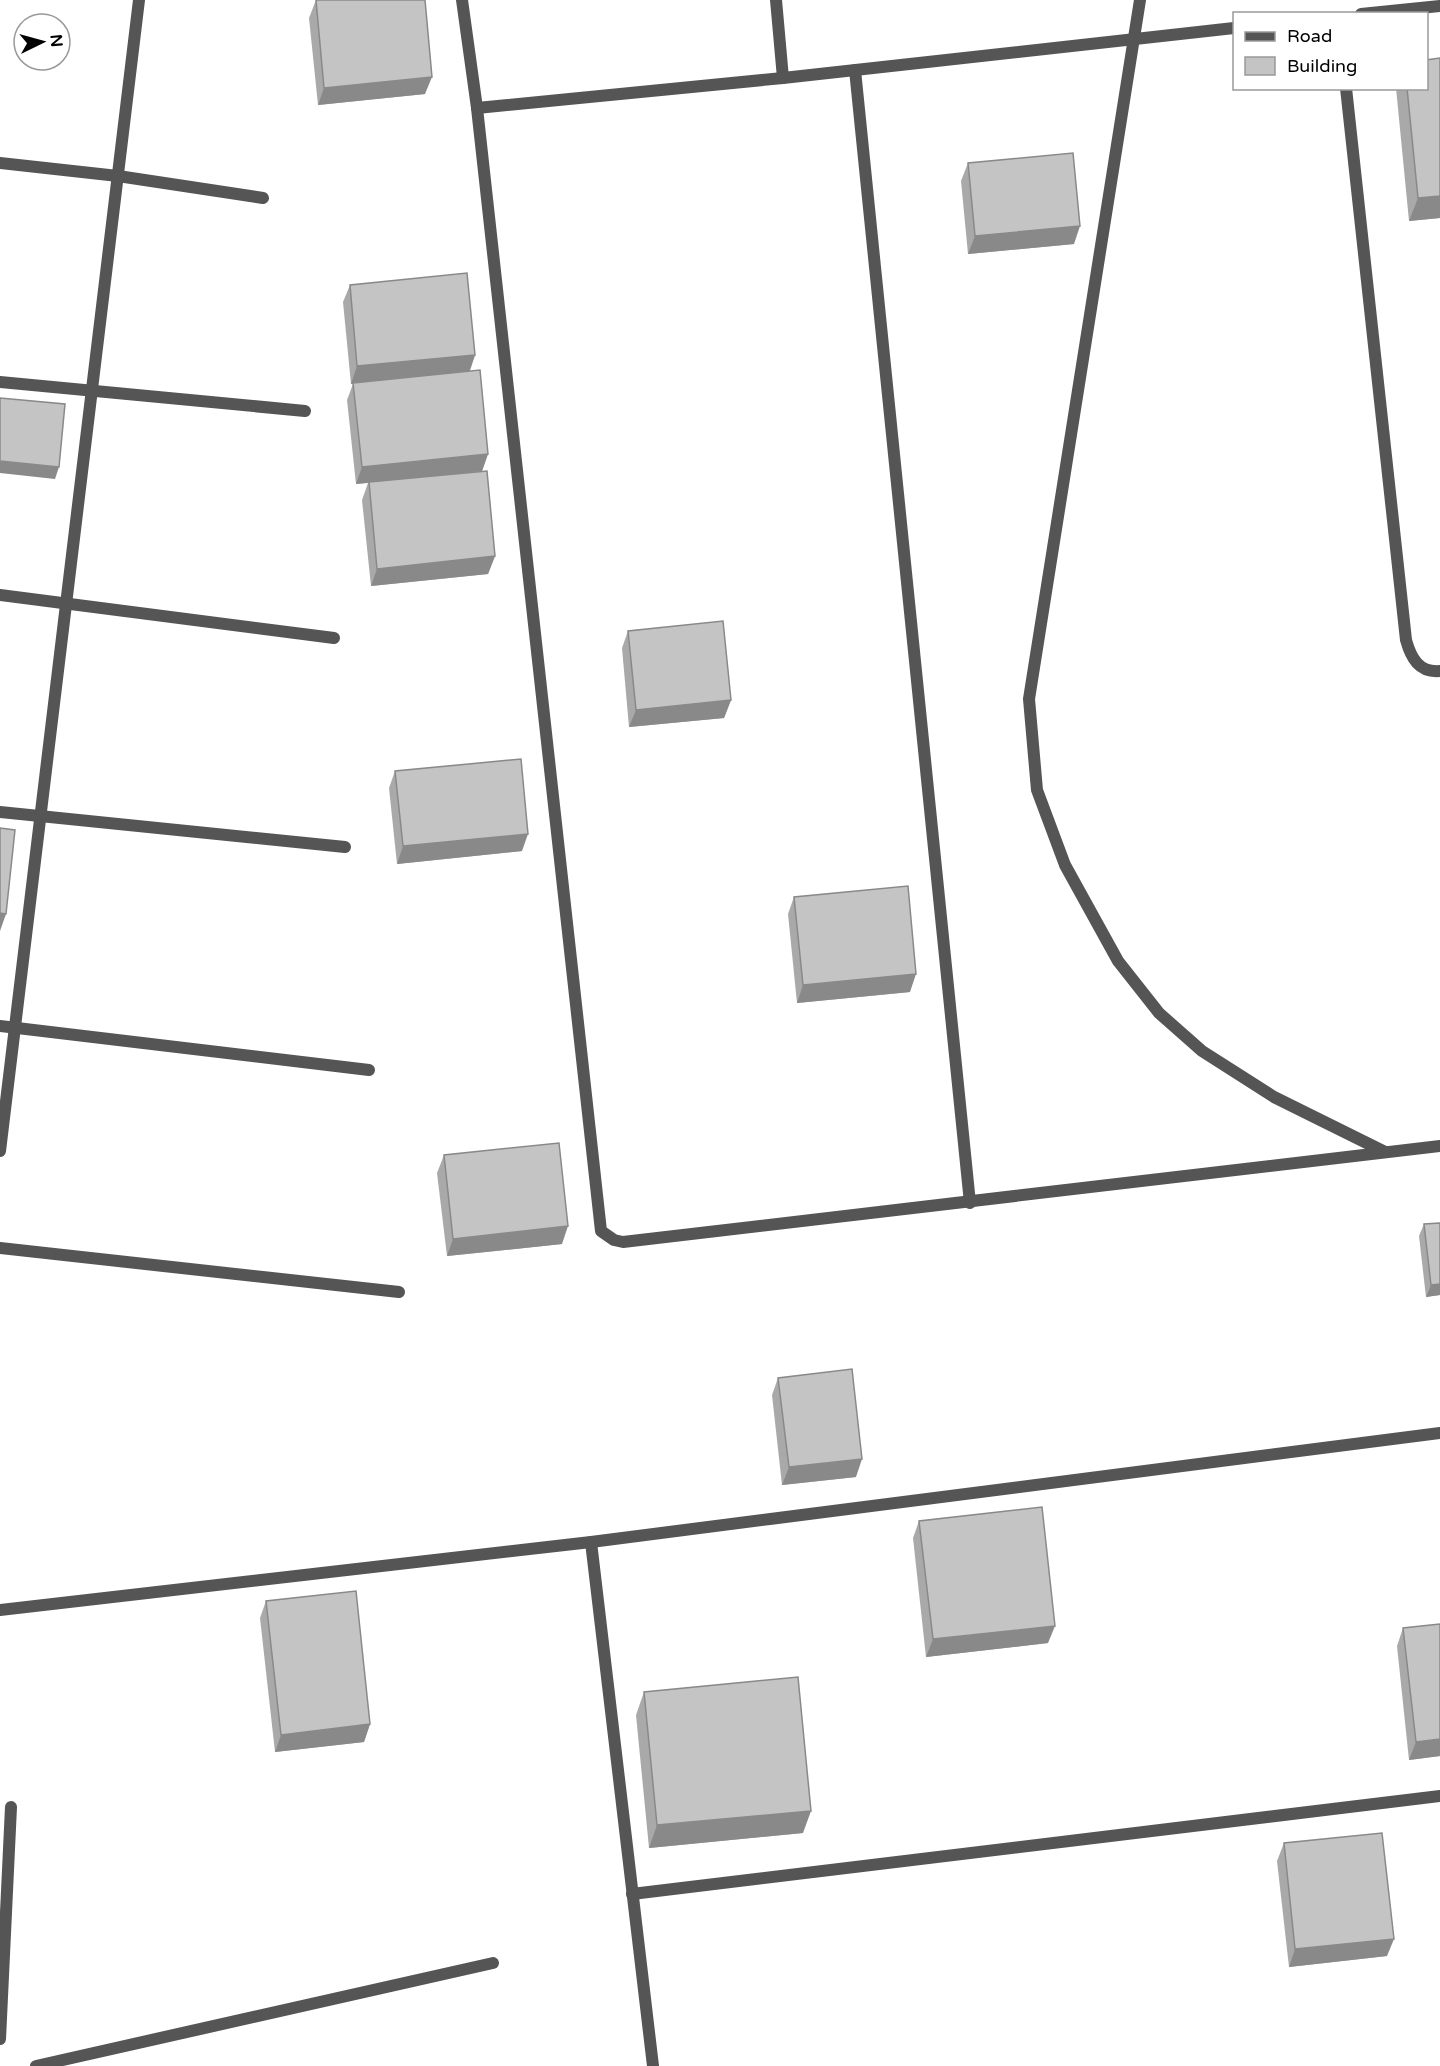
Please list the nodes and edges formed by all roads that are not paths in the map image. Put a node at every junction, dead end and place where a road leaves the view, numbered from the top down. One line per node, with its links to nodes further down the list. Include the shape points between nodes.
1 (139, 0): 14 (street)
2 (462, 0): 12 (street)
3 (776, 0): 10 (street)
4 (1140, 0): 8 (street)
5 (1440, 6): 6 (street)
6 (1381, 12)
7 (1233, 28): 8 (street)
8 (1134, 40): 9 (street); 31 (street, via 1029,699 1037,789 1065,866 1118,961 1159,1013 1202,1051 1274,1097)
9 (855, 70): 10 (street); 32 (street)
10 (783, 78): 12 (street)
11 (1346, 90): 22 (street, via 1406,640 1411,658 1420,667)
12 (477, 108): 32 (street, via 601,1231 623,1242)
13 (0, 163): 14 (street)
14 (118, 176): 15 (street); 17 (street)
15 (262, 198)
16 (0, 382): 17 (street)
17 (92, 390): 18 (street); 20 (street)
18 (305, 411)
19 (0, 595): 20 (street)
20 (67, 602): 21 (street); 24 (street)
21 (334, 638)
22 (1440, 671)
23 (0, 812): 24 (street)
24 (40, 817): 25 (street); 27 (street)
25 (345, 847)
26 (0, 1026): 27 (street)
27 (15, 1028): 28 (street); 30 (street)
28 (369, 1070)
29 (1440, 1146): 31 (street)
30 (0, 1151)
31 (1386, 1152): 32 (street)
32 (970, 1203)
33 (0, 1248): 34 (street)
34 (399, 1292)
35 (1440, 1433): 36 (street)
36 (591, 1542): 37 (street); 40 (street)
37 (0, 1610)
38 (1440, 1796): 40 (street)
39 (11, 1807): 42 (street)
40 (632, 1894): 44 (street)
41 (493, 1963): 43 (street)
42 (0, 2039)
43 (36, 2066)
44 (653, 2066)

